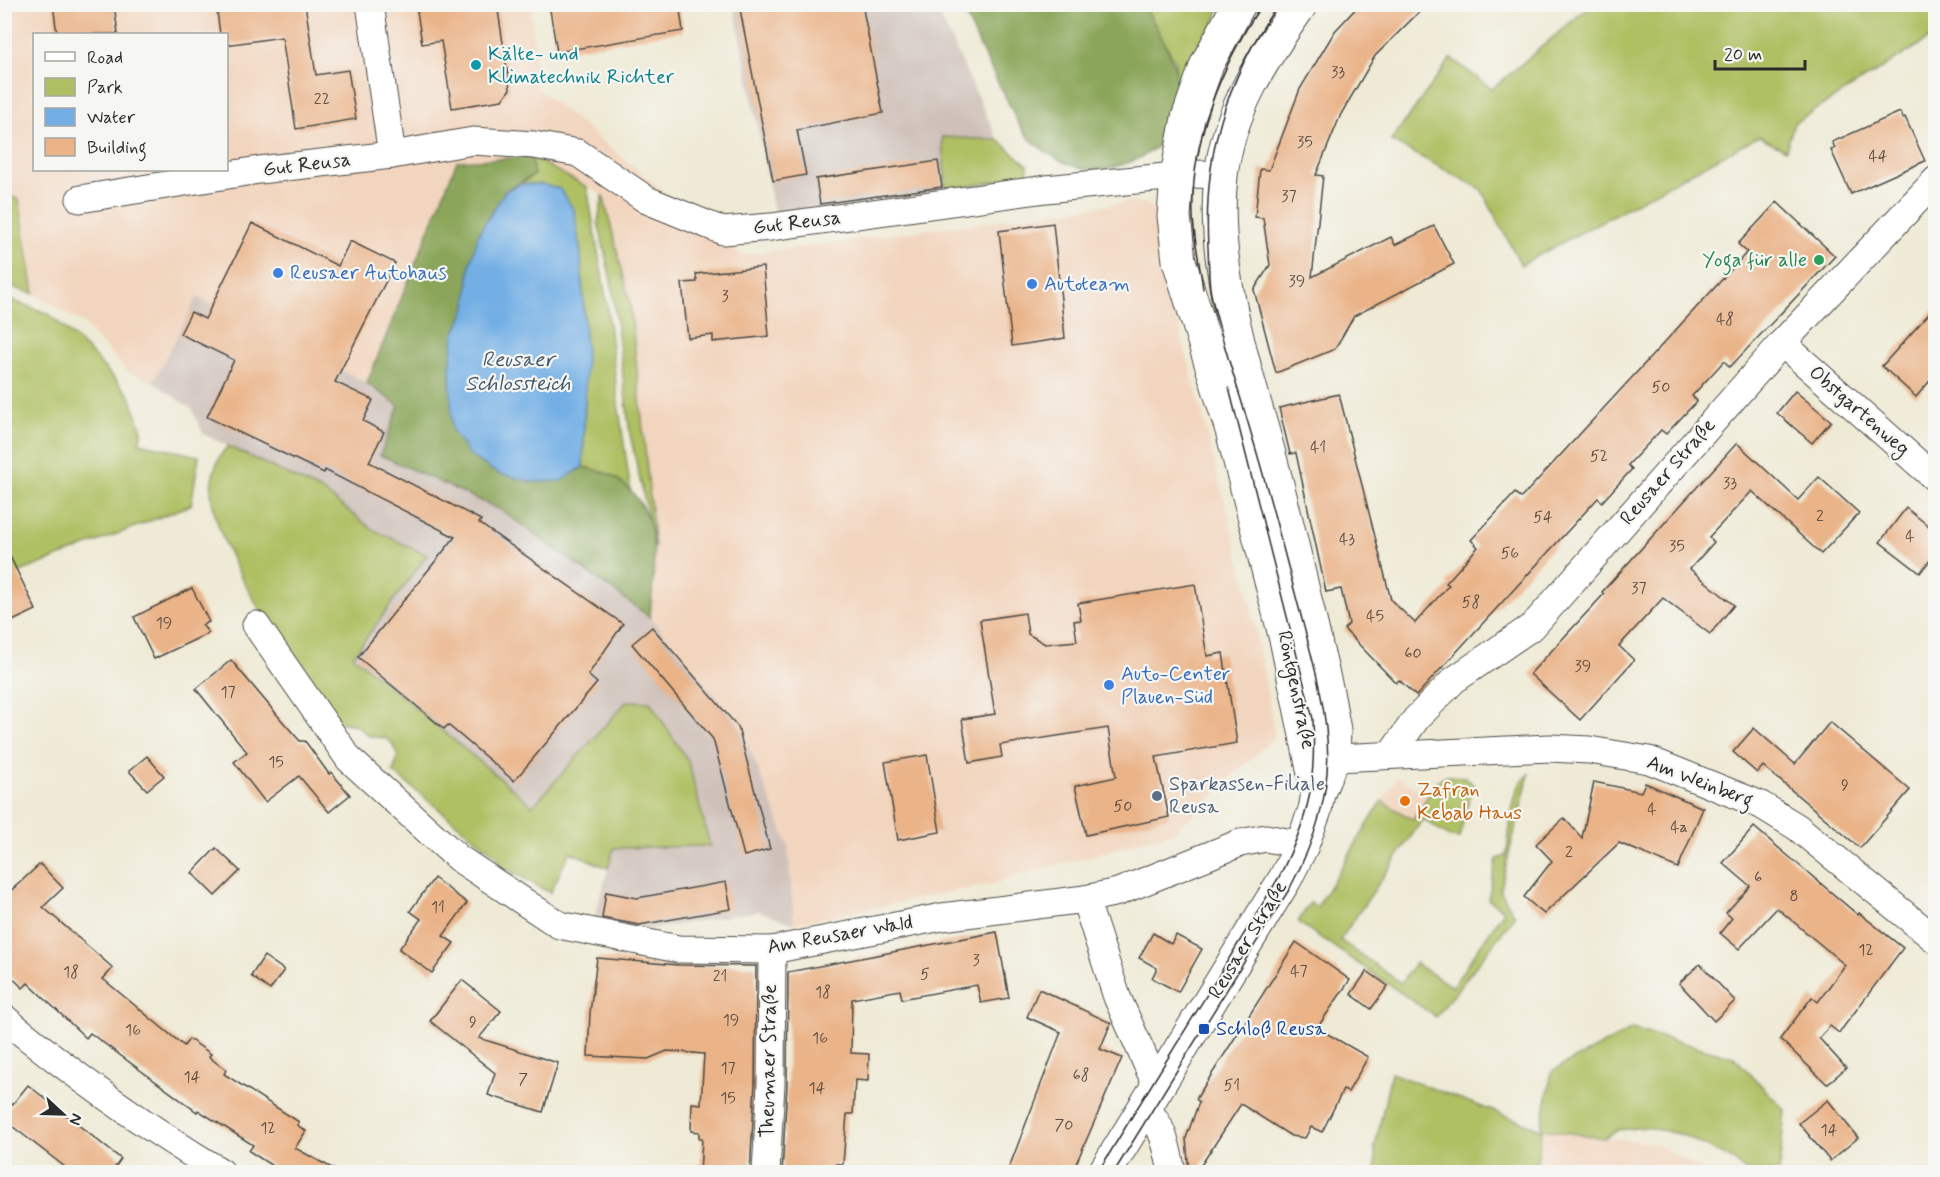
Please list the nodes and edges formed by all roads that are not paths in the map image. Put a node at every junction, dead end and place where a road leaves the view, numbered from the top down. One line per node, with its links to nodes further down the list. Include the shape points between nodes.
1 (370, 4): 4 (street)
2 (1239, 4): 6 (street, Röntgenstraße, via 1207,64 1188,118)
3 (1300, 4): 5 (street, Röntgenstraße, via 1249,82)
4 (393, 155): 6 (street, Gut Reusa, via 473,141 578,153 647,200 723,231); 8 (street, Gut Reusa, via 259,170)
5 (1221, 175): 6 (street, Gut Reusa); 13 (street, Röntgenstraße, via 1220,228 1227,286 1334,730)
6 (1177, 176): 13 (street, Röntgenstraße, via 1174,216 1179,261 1232,430 1286,639)
7 (1935, 180): 9 (street, Reusaer Straße)
8 (80, 199)
9 (1782, 343): 10 (street, Obstgartenweg); 12 (street, Reusaer Straße, via 1533,626 1454,681 1416,719)
10 (1935, 479)
11 (256, 625): 18 (street, Am Reusaer Wald, via 349,759 458,858 559,925 678,949)
12 (1392, 753): 13 (street, Am Weinberg); 17 (street, Am Weinberg, via 1550,748 1649,760 1761,805 1797,827)
13 (1322, 758): 14 (street, Röntgenstraße)
14 (1318, 793): 15 (street, Reusaer Straße)
15 (1302, 845): 16 (street, Am Reusaer Wald, via 1266,838 1240,843 1118,892); 20 (street, Reusaer Straße)
16 (1085, 898): 18 (street, Am Reusaer Wald, via 942,917); 20 (street)
17 (1935, 940)
18 (772, 950): 22 (street, Theumaer Straße)
19 (4, 1018): 21 (street, via 147,1126)
20 (1152, 1099): 23 (street, Reusaer Straße); 24 (street, via 1152,1114 1168,1149)
21 (221, 1173)
22 (766, 1173)
23 (1105, 1173)
24 (1172, 1173)

